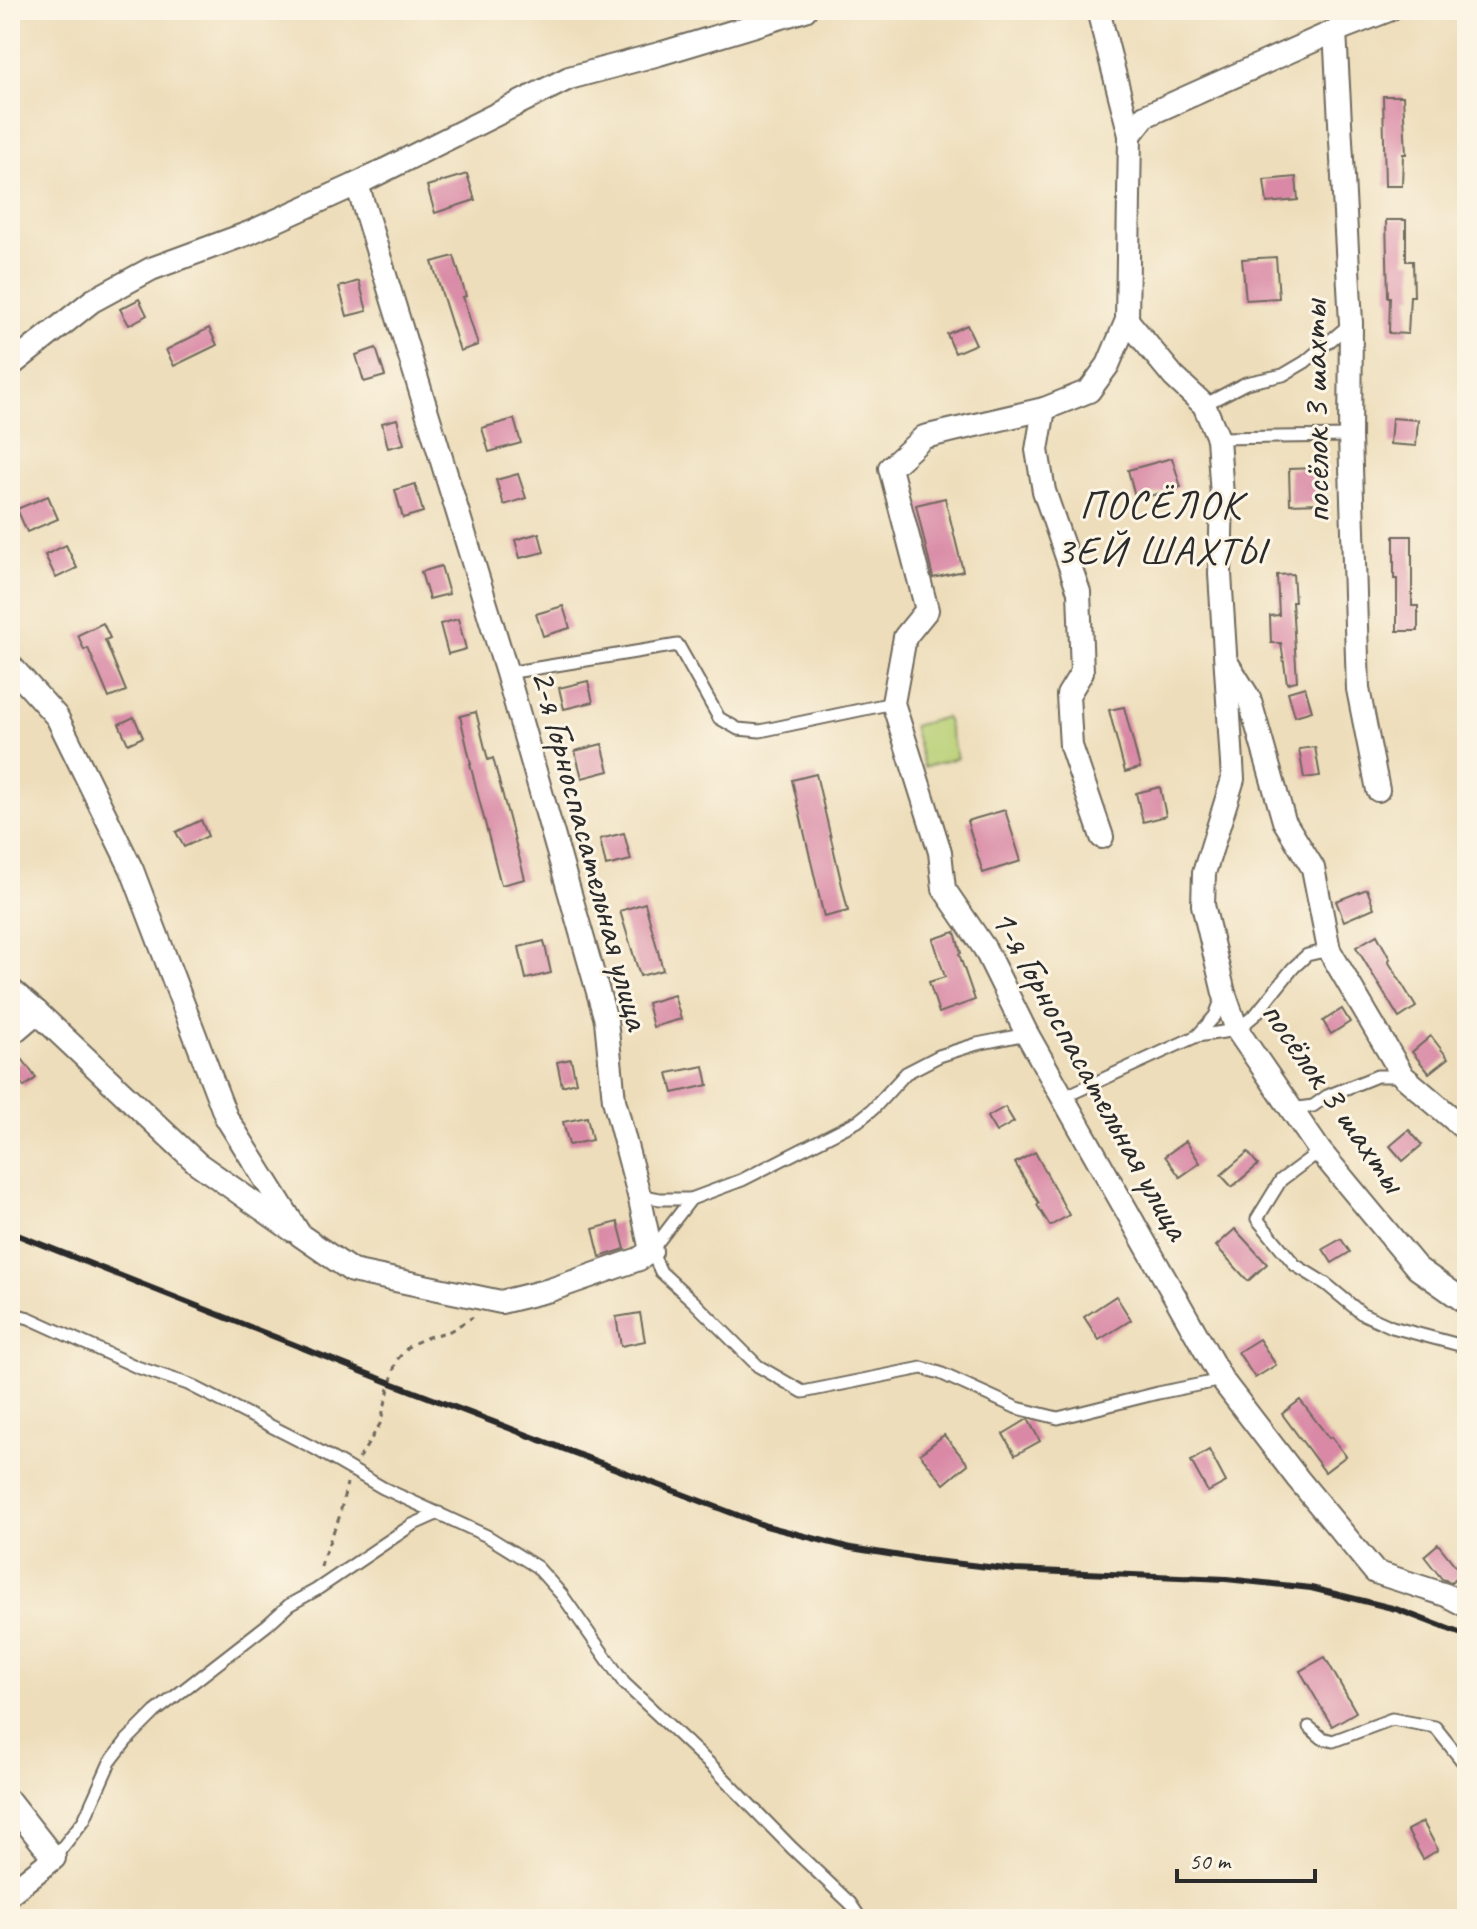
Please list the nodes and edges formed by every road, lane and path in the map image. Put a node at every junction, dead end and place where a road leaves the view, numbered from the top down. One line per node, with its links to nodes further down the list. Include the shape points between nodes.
1 (805, 10): 6 (street, via 569,78)
2 (1098, 10): 5 (street)
3 (1389, 10): 4 (street)
4 (1335, 31): 5 (street, via 1145,116); 8 (street, посёлок 3 шахты)
5 (1130, 135): 7 (street)
6 (357, 184): 9 (street, via 249,233 151,269 92,301); 16 (street, 2-я Горноспасательная улица)
7 (1127, 320): 10 (street, посёлок 3 шахты); 11 (street, via 1108,365 1089,391)
8 (1351, 323): 10 (lane, via 1294,369 1246,383); 12 (street, посёлок 3 шахты)
9 (10, 366)
10 (1204, 405): 13 (street, посёлок 3 шахты)
11 (1044, 409): 17 (street, 1-я Горноспасательная улица, via 924,437 890,468 927,610 905,637); 19 (street, via 1037,450 1044,491 1079,592 1082,672 1068,695 1071,746)
12 (1350, 436): 13 (lane); 18 (street, посёлок 3 шахты, via 1358,689)
13 (1218, 438): 14 (street, посёлок 3 шахты)
14 (1225, 659): 20 (street, посёлок 3 шахты, via 1249,698 1284,821 1313,868); 22 (street, посёлок 3 шахты, via 1233,779 1204,873 1203,905)
15 (10, 665): 35 (street, via 57,717 132,870 226,1117)
16 (507, 673): 17 (lane, via 678,645 719,718 738,729 760,731); 33 (street, 2-я Горноспасательная улица, via 606,1020 614,1100)
17 (893, 703): 25 (street, 1-я Горноспасательная улица, via 940,852 944,889 985,949)
18 (1378, 790)
19 (1102, 837)
20 (1329, 950): 24 (lane, via 1300,961); 28 (street, посёлок 3 шахты)
21 (10, 989): 23 (street)
22 (1224, 993): 24 (street, посёлок 3 шахты); 27 (lane, via 1215,1016)
23 (37, 1012): 26 (street); 35 (street, via 197,1163)
24 (1237, 1030): 27 (lane); 30 (street, посёлок 3 шахты)
25 (1027, 1034): 29 (street, 1-я Горноспасательная улица); 34 (lane, via 939,1056 906,1073 858,1121 742,1180)
26 (10, 1035)
27 (1197, 1036): 29 (lane)
28 (1403, 1076): 30 (lane, via 1377,1076 1313,1106); 31 (street, посёлок 3 шахты)
29 (1064, 1097): 41 (street, 1-я Горноспасательная улица)
30 (1291, 1109): 32 (street, посёлок 3 шахты)
31 (1467, 1131)
32 (1320, 1151): 38 (street, посёлок 3 шахты, via 1417,1268); 40 (lane, via 1281,1180 1257,1219 1295,1265 1361,1313)
33 (639, 1195): 34 (lane); 36 (street, 2-я Горноспасательная улица)
34 (691, 1199): 36 (lane)
35 (300, 1235): 37 (street, via 352,1271)
36 (651, 1251): 37 (street, via 550,1290); 41 (lane, via 661,1272 758,1366 803,1392 922,1368 1017,1408 1058,1418)
37 (501, 1302): 42 (path, via 450,1331 410,1345 396,1361 380,1424)
38 (1467, 1303)
39 (10, 1313): 42 (lane, via 188,1384)
40 (1467, 1347)
41 (1222, 1380): 45 (street, 1-я Горноспасательная улица, via 1375,1572)
42 (353, 1469): 43 (lane); 44 (path)
43 (439, 1513): 44 (lane, via 412,1525); 51 (lane, via 537,1567 624,1683)
44 (316, 1590): 49 (lane, via 289,1605 127,1740 110,1762 84,1820)
45 (1467, 1606)
46 (1309, 1727): 47 (lane, via 1333,1741 1392,1719 1435,1727)
47 (1467, 1767)
48 (10, 1802): 49 (street)
49 (54, 1858): 50 (street)
50 (10, 1893)
51 (861, 1919)

